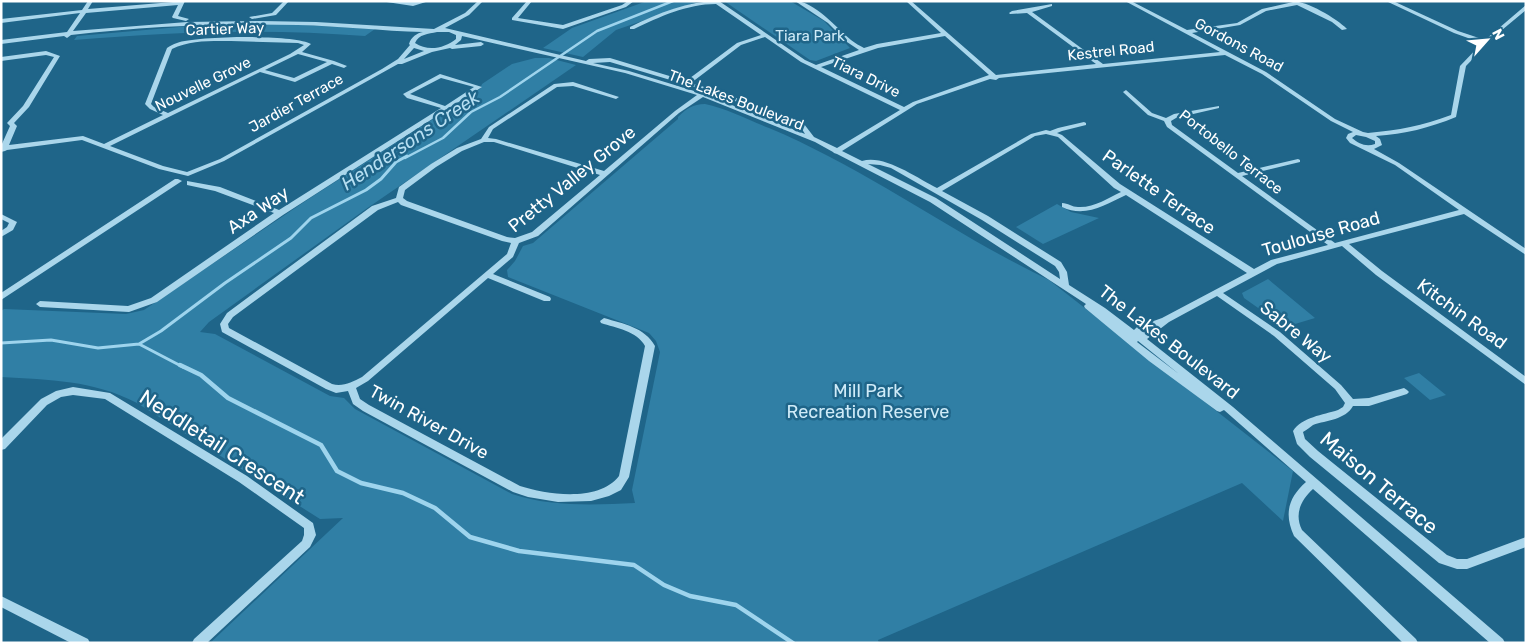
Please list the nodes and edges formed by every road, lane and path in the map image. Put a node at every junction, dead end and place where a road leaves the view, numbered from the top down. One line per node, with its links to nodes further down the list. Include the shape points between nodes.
1 (91, 1): 17 (street)
2 (287, 1): 11 (street, via 276,12 266,16 185,19 175,17)
3 (382, 1): 4 (street, via 413,4)
4 (427, 1)
5 (481, 1): 20 (street, Jardier Terrace)
6 (530, 1): 21 (street)
7 (796, 1): 41 (street, via 830,22)
8 (908, 1): 31 (street)
9 (1127, 1): 30 (street, Gordons Road)
10 (1388, 1): 35 (street)
11 (182, 2): 17 (street)
12 (631, 2): 13 (street); 21 (street, via 563,27)
13 (639, 2)
14 (1296, 2): 25 (street); 28 (street, via 1264,10 1238,24)
15 (1050, 5): 18 (street)
16 (1524, 9): 35 (street)
17 (85, 10): 22 (street); 23 (street)
18 (1028, 11): 19 (street); 50 (street)
19 (1012, 13)
20 (467, 14): 26 (street, Jardier Terrace); 29 (street)
21 (514, 19)
22 (1, 21)
23 (77, 23): 32 (street)
24 (379, 28): 26 (street); 32 (street, via 232,22); 36 (street, via 395,32)
25 (1344, 29)
26 (434, 30): 29 (street); 36 (street, Jardier Terrace, via 420,34)
27 (641, 30): 33 (street, Tiara Drive, via 629,28 686,7 714,2)
28 (1204, 30): 30 (street)
29 (457, 33): 38 (street, The Lakes Boulevard); 39 (street, via 457,42)
30 (1188, 33): 43 (street, Gordons Road)
31 (946, 34): 41 (street); 49 (street)
32 (71, 35): 37 (street)
33 (767, 35): 51 (street, Tiara Drive); 55 (street, via 738,44)
34 (306, 42): 42 (street, Nouvelle Grove, via 308,45); 62 (street, Cartier Way, via 236,40 174,44 148,104)
35 (1486, 42): 68 (street, via 1463,66 1458,118)
36 (413, 43): 40 (street, via 421,49); 53 (street, Jardier Terrace, via 400,60)
37 (1, 44)
38 (499, 44): 39 (street, The Lakes Boulevard); 47 (street, The Lakes Boulevard)
39 (447, 47): 40 (street, The Lakes Boulevard)
40 (432, 50): 53 (street, Jardier Terrace)
41 (862, 50): 51 (street)
42 (296, 52): 46 (street); 52 (street, Nouvelle Grove)
43 (1224, 52): 44 (street, Kestrel Road); 64 (street, Gordons Road, via 1272,78)
44 (1198, 55): 50 (street, Kestrel Road)
45 (1, 59): 66 (street, via 56,54 55,61 26,107)
46 (332, 62): 48 (street); 52 (street, via 295,80)
47 (582, 62): 55 (street, The Lakes Boulevard, via 610,60); 58 (street, The Lakes Boulevard)
48 (344, 66)
49 (982, 66): 54 (street)
50 (1102, 66): 54 (street, Kestrel Road)
51 (816, 67): 61 (street, Tiara Drive)
52 (258, 70): 62 (street, Nouvelle Grove)
53 (384, 70): 79 (street, Jardier Terrace)
54 (994, 77): 61 (street, Kestrel Road, via 940,92)
55 (687, 83): 72 (street, The Lakes Boulevard, via 795,122 805,127)
56 (1126, 92): 63 (street, Portobello Terrace, via 1150,114)
57 (616, 97): 73 (street, Twin River Drive, via 573,84 556,85 491,128)
58 (700, 97): 72 (street, The Lakes Boulevard); 78 (street, The Lakes Boulevard); 85 (street, Pretty Valley Grove, via 677,112)
59 (1217, 107): 63 (street)
60 (446, 108): 60 (street, Axa Way, via 479,87 440,76 406,94); 97 (street, Axa Way)
61 (902, 109): 78 (street, Kestrel Road)
62 (168, 115): 75 (street, Nouvelle Grove)
63 (1167, 120): 86 (street, Portobello Terrace, via 1169,126)
64 (1333, 120): 70 (street, Gordons Road); 71 (street, Gordons Road)
65 (1, 123): 66 (street)
66 (10, 123): 77 (street, via 14,126)
67 (1084, 124): 69 (street, via 1060,128)
68 (1400, 132): 70 (street); 74 (street)
69 (1052, 133): 91 (street, via 1033,135); 92 (street, Parlette Terrace)
70 (1364, 134): 71 (street); 74 (street, Gordons Road)
71 (1350, 135): 76 (street, Gordons Road, via 1353,143)
72 (811, 138): 78 (street, The Lakes Boulevard)
73 (484, 139): 85 (street); 93 (street, Twin River Drive, via 469,144 402,189)
74 (1380, 144): 76 (street); 82 (street)
75 (105, 146): 77 (street, via 78,138); 83 (street)
76 (1366, 147): 82 (street)
77 (2, 151)
78 (834, 151): 81 (street, The Lakes Boulevard)
79 (222, 160): 84 (street, Jardier Terrace); 87 (street, Jardier Terrace)
80 (1298, 161): 86 (street)
81 (858, 164): 91 (street, The Lakes Boulevard, via 887,165); 105 (street, The Lakes Boulevard, via 957,216)
82 (1397, 164): 96 (street)
83 (161, 168): 84 (street); 88 (street)
84 (189, 173): 87 (street); 88 (street, Jardier Terrace)
85 (605, 174): 100 (street, Pretty Valley Grove, via 535,234)
86 (1236, 176): 101 (street, Portobello Terrace)
87 (200, 177): 89 (street, Jardier Terrace); 90 (street)
88 (178, 180): 89 (street); 94 (street)
89 (188, 183): 90 (street); 94 (street)
90 (217, 189): 97 (street)
91 (938, 190): 105 (street, The Lakes Boulevard, via 1054,261 1061,268)
92 (1126, 192): 95 (street, via 1084,210); 103 (street, Parlette Terrace)
93 (399, 198): 100 (street, via 404,203); 113 (street, Twin River Drive, via 375,208 230,315 224,324 228,332 329,387)
94 (152, 200): 107 (street)
95 (1065, 205)
96 (1465, 211): 101 (street, Toulouse Road); 102 (street)
97 (280, 213): 109 (street, Axa Way, via 144,305 129,309)
98 (1, 216): 99 (street, via 14,222)
99 (1, 234)
100 (516, 241): 104 (street, Pretty Valley Grove, via 510,255)
101 (1335, 245): 103 (street, Toulouse Road, via 1274,262); 112 (street, Kitchin Road)
102 (1526, 253)
103 (1252, 272): 106 (street, Toulouse Road)
104 (486, 275): 108 (street); 113 (street, Pretty Valley Grove, via 365,379)
105 (1064, 284): 111 (street, The Lakes Boulevard)
106 (1216, 292): 111 (street, Toulouse Road); 115 (street, Sabre Way, via 1278,334 1338,387)
107 (1, 297)
108 (547, 299)
109 (40, 304)
110 (604, 321): 113 (street, Twin River Drive, via 644,336 650,347 624,477 618,487 602,496 545,496 517,489 366,408 356,401)
111 (1135, 337): 117 (street, The Lakes Boulevard)
112 (1526, 382)
113 (351, 387)
114 (1404, 392): 115 (street, Maison Terrace, via 1368,402)
115 (1350, 403): 118 (street, Maison Terrace, via 1341,413 1303,425 1298,431 1301,441 1436,555 1451,563 1467,564)
116 (1, 446): 121 (street, Neddletail Crescent, via 44,402 59,394 73,390 107,396 243,479 308,526 310,535 306,544)
117 (1314, 482): 122 (street, via 1299,495 1292,519 1298,533); 123 (street, The Lakes Boulevard)
118 (1526, 542)
119 (1, 601): 120 (street)
120 (84, 643)
121 (198, 643)
122 (1412, 643)
123 (1499, 643)

